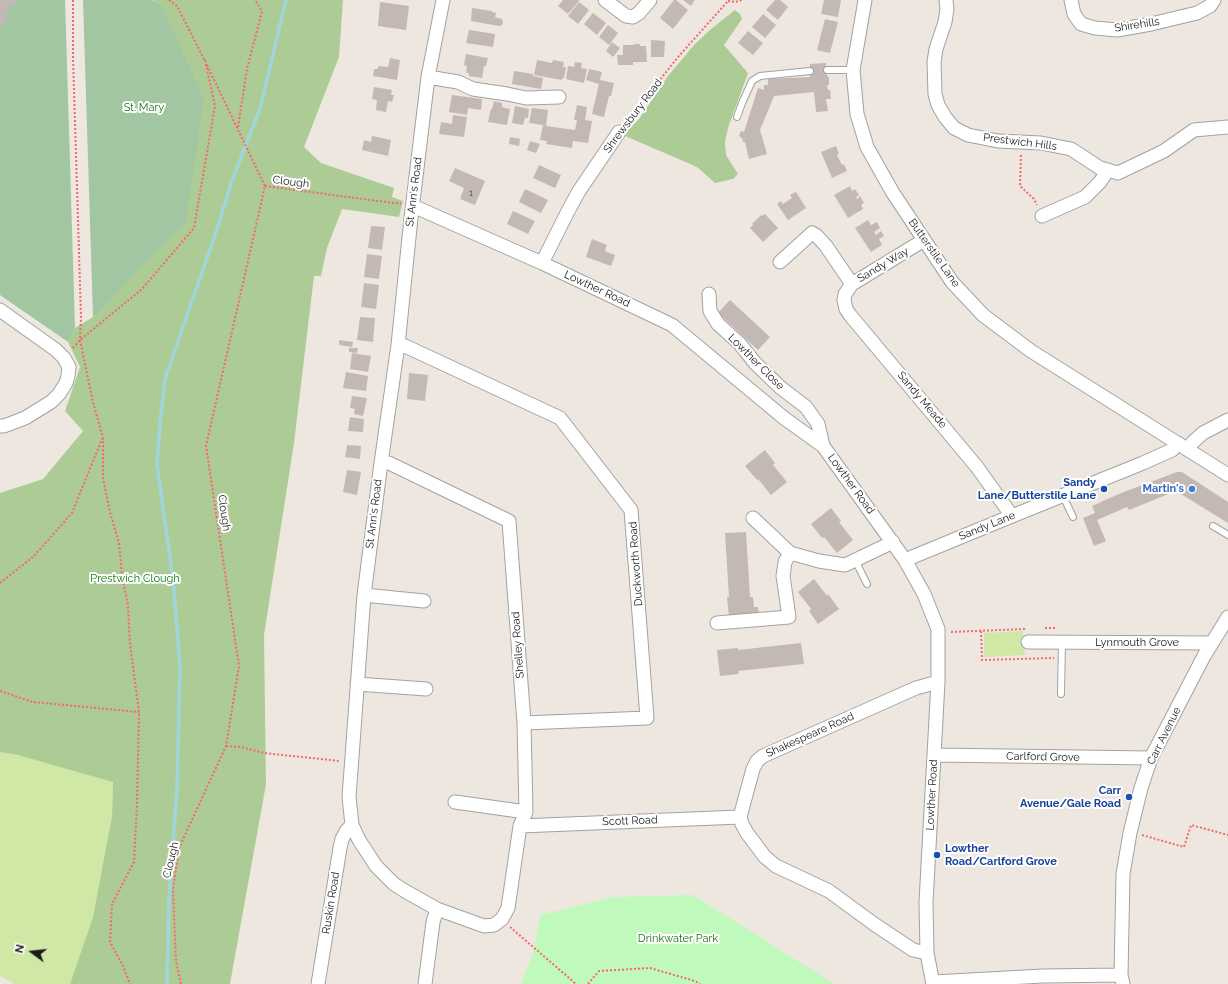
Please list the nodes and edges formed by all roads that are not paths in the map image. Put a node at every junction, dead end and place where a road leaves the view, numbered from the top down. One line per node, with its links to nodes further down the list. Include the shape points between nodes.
1 (442, 0): 11 (street, St Ann's Road)
2 (605, 0): 3 (street, via 626,16 633,17 639,14)
3 (650, 0)
4 (865, 0): 9 (street, Butterstile Lane)
5 (946, 0): 16 (street, Prestwich Hills, via 945,22 934,62 935,94 938,105 954,128 968,135 998,141 1041,143 1071,149 1100,168)
6 (1071, 0): 7 (street, Shirehills, via 1074,14 1081,24 1117,30 1197,13 1210,6)
7 (1214, 0)
8 (827, 70): 9 (lane)
9 (853, 70): 19 (street, Butterstile Lane, via 857,114 867,147)
10 (810, 71): 13 (lane, via 760,76 752,81)
11 (428, 77): 12 (street, via 458,82 473,89 526,98); 17 (street, St Ann's Road)
12 (559, 97)
13 (737, 117)
14 (1228, 127): 16 (street, Prestwich Hills, via 1194,130 1164,151 1118,173)
15 (619, 132): 21 (street, Shrewsbury Road, via 579,191)
16 (1108, 170): 18 (street, via 1085,197)
17 (413, 206): 21 (street, Lowther Road); 25 (street, St Ann's Road)
18 (1042, 216)
19 (924, 240): 22 (street, Sandy Way); 29 (street, Butterstile Lane, via 952,282 983,315 1031,351)
20 (780, 262): 22 (street, Sandy Way, via 812,233 826,246)
21 (542, 263): 28 (street, Lowther Road, via 672,325 784,418)
22 (852, 284): 33 (street, Sandy Meade, via 844,300 850,315 977,467)
23 (709, 294): 28 (street, Lowther Close, via 710,311 718,324 781,388 806,407 818,424)
24 (0, 310): 27 (street, via 56,350 67,363 68,376 59,394 51,402 25,418)
25 (398, 345): 30 (street, St Ann's Road); 54 (street, Duckworth Road, via 560,418 631,510 647,718)
26 (1228, 420): 29 (street, Sandy Lane)
27 (0, 426)
28 (823, 446): 38 (street, Lowther Road)
29 (1183, 446): 31 (street, Butterstile Lane); 32 (street, Sandy Lane)
30 (381, 463): 43 (street, St Ann's Road); 54 (street, Shelley Road, via 390,463 509,521)
31 (1228, 475)
32 (1063, 496): 33 (street, Sandy Lane); 34 (lane)
33 (1012, 516): 41 (street, Sandy Lane)
34 (1073, 517)
35 (753, 518): 39 (street)
36 (1213, 526): 37 (lane)
37 (1228, 535)
38 (893, 542): 40 (street); 41 (street, Lowther Road)
39 (790, 553): 40 (street, via 845,565); 46 (street, via 785,562 783,576 789,617)
40 (855, 560): 42 (lane)
41 (905, 560): 50 (street, Lowther Road, via 924,594 938,629)
42 (867, 584)
43 (364, 595): 44 (street); 51 (street, St Ann's Road)
44 (424, 601)
45 (1228, 617): 49 (street, Carr Avenue)
46 (717, 623)
47 (1027, 635): 48 (street, Lynmouth Grove)
48 (1058, 642): 49 (street, Lynmouth Grove); 53 (lane, via 1061,658)
49 (1212, 643): 56 (street, Carr Avenue)
50 (938, 682): 55 (street, Lowther Road); 59 (street, Shakespeare Road, via 916,688 763,756 753,769)
51 (357, 684): 52 (street); 60 (street, St Ann's Road, via 349,797)
52 (426, 689)
53 (1061, 694)
54 (524, 723): 58 (street, Shelley Road)
55 (934, 755): 56 (street, Carlford Grove); 64 (street, Lowther Road, via 926,902)
56 (1151, 758): 65 (street, Carr Avenue, via 1130,833 1123,874)
57 (455, 802): 58 (street)
58 (526, 812): 61 (street, Shelley Road)
59 (740, 817): 61 (street, Scott Road); 64 (street, via 747,833 776,866 829,891 913,950)
60 (352, 825): 62 (street, St Ann's Road, via 367,854 394,884); 67 (street, Ruskin Road, via 342,839 340,848)
61 (520, 826): 63 (street, Shelley Road)
62 (437, 909): 63 (street, St Ann's Road, via 484,926 494,925); 68 (street)
63 (505, 913)
64 (927, 953): 66 (street, Lowther Road)
65 (1122, 980): 66 (street, via 1043,976)
66 (933, 983)
67 (318, 984)
68 (425, 984)

